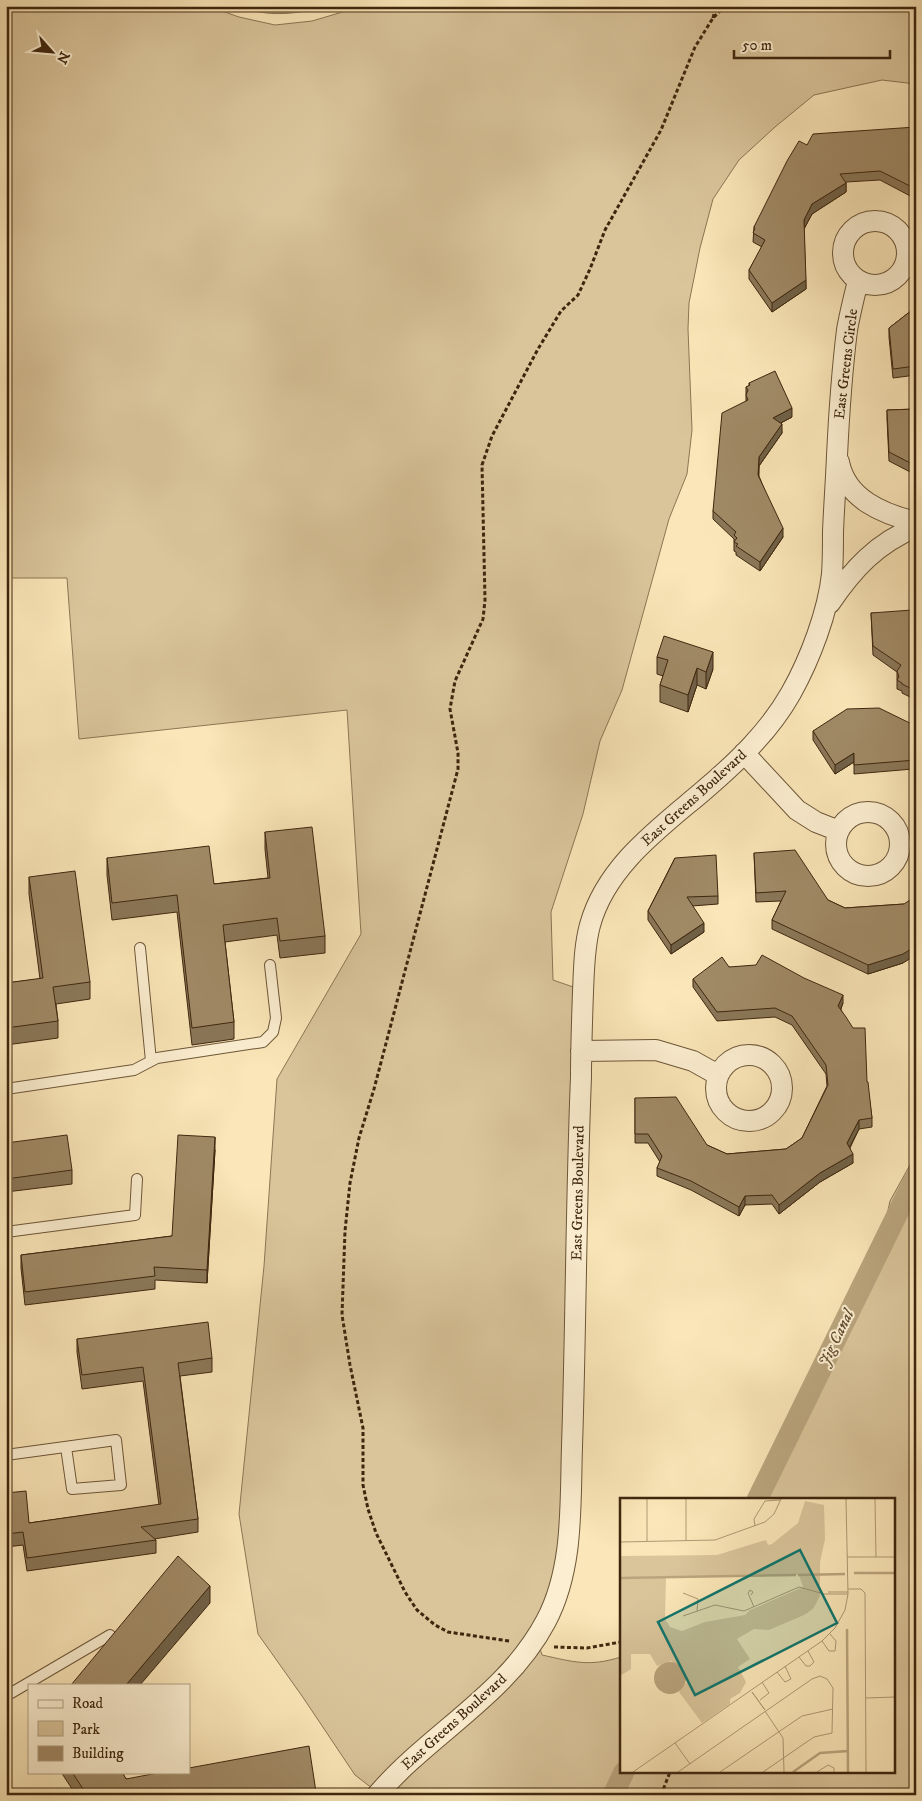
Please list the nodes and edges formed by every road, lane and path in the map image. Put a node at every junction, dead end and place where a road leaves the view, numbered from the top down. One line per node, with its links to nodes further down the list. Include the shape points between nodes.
1 (716, 6): 3 (path)
2 (725, 6): 3 (path)
3 (713, 18): 23 (path, via 695,47 661,130 605,230 578,295 561,311 538,348 492,436 482,465 485,600 483,619 455,681 450,709 458,769 359,1138 350,1183 342,1315 363,1428 363,1486 376,1533 405,1592 417,1610 435,1625 448,1632)
4 (858, 280): 5 (street, East Greens Circle, via 848,327)
5 (837, 447): 6 (street, via 839,465 846,481 861,498 882,512); 8 (street, East Greens Boulevard, via 832,576)
6 (916, 522)
7 (916, 527): 8 (street, East Greens Boulevard, via 880,546 848,578)
8 (825, 611): 9 (street, East Greens Boulevard, via 791,693 775,718)
9 (744, 753): 10 (street, via 797,810); 13 (street, East Greens Boulevard, via 644,842 612,878 598,902 589,927 585,954)
10 (839, 831)
11 (140, 948): 14 (lane)
12 (270, 965): 14 (lane, via 276,1018 273,1032 263,1042)
13 (581, 1051): 15 (street, via 656,1050 693,1061); 23 (street, East Greens Boulevard, via 568,1542 555,1600)
14 (151, 1061): 16 (lane, via 134,1070)
15 (718, 1075)
16 (6, 1089)
17 (137, 1179): 18 (lane, via 135,1215)
18 (6, 1232)
19 (66, 1447): 19 (lane, via 116,1440 122,1484 72,1489); 20 (lane)
20 (6, 1455)
21 (110, 1635): 24 (lane)
22 (620, 1642): 23 (path, via 587,1648)
23 (532, 1644): 26 (street, East Greens Boulevard, via 500,1683 417,1754)
24 (6, 1696)
25 (669, 1774): 27 (path)
26 (380, 1793)
27 (661, 1795)

